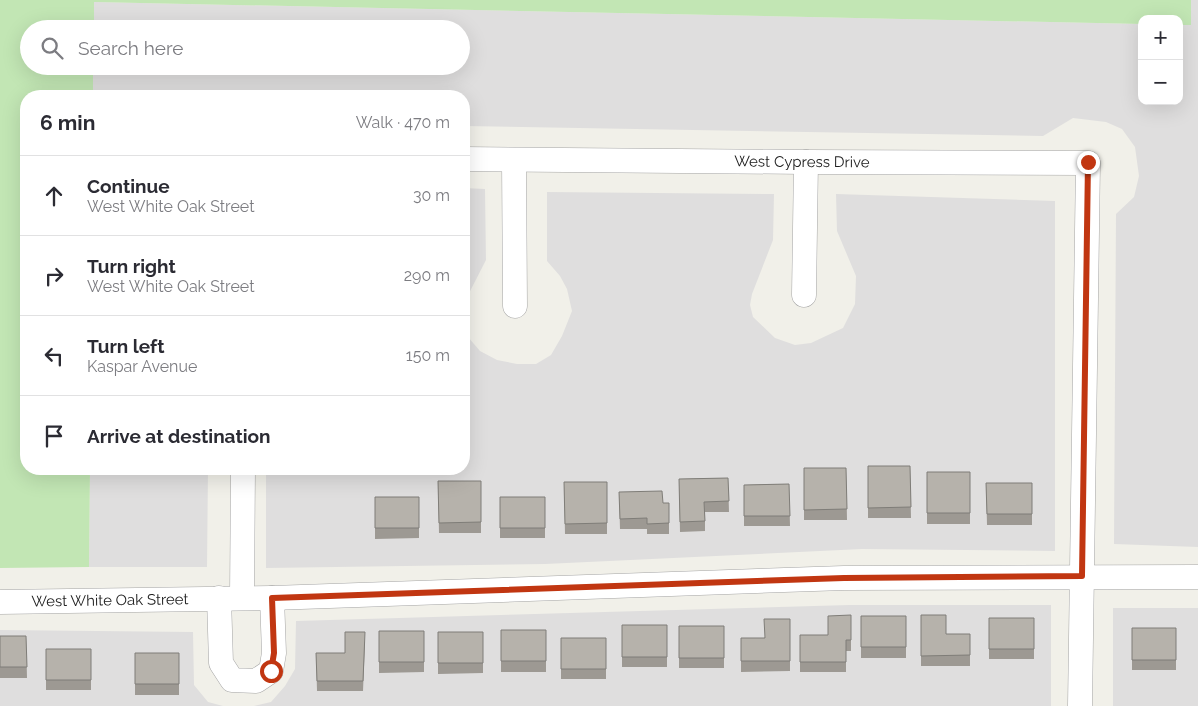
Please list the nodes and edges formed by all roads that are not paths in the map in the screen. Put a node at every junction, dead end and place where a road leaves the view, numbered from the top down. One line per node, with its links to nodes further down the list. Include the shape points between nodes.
1 (470, 159): 2 (street, West Cypress Drive)
2 (514, 160): 3 (street, West Cypress Drive); 5 (street)
3 (806, 162): 4 (street); 7 (street, West Cypress Drive, via 1088,162)
4 (804, 295)
5 (514, 306)
6 (242, 475): 9 (street)
7 (1082, 576): 8 (street, West White Oak Street); 10 (street, West White Oak Street, via 844,578); 12 (street)
8 (1198, 577)
9 (230, 598): 10 (street, West White Oak Street); 10 (street, via 221,663 232,680 256,681 271,671 274,653); 11 (street, West White Oak Street)
10 (272, 598)
11 (0, 602)
12 (1080, 706)

